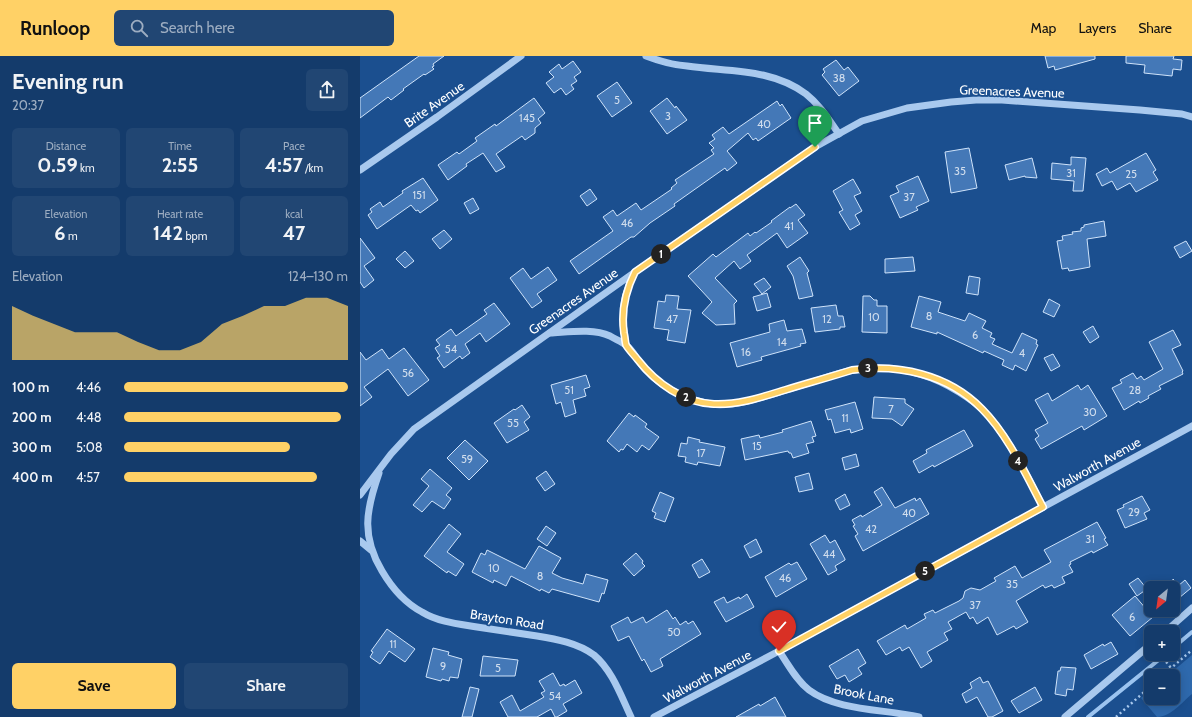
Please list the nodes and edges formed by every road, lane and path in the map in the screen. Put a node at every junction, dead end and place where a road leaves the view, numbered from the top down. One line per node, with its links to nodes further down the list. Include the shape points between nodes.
1 (522, 56): 5 (street, Brite Avenue)
2 (646, 56): 4 (street, via 686,66 740,71 777,78 797,88 814,101)
3 (1192, 117): 4 (street, Greenacres Avenue, via 1140,110 976,100 907,108 862,121)
4 (839, 134): 6 (street, Greenacres Avenue, via 815,147)
5 (360, 170)
6 (635, 272): 7 (street, Greenacres Avenue); 8 (street, via 624,302 622,322)
7 (550, 332): 8 (street, via 590,331 609,336); 10 (street, Greenacres Avenue, via 414,429)
8 (626, 345): 12 (street, via 645,369 668,388 690,399 713,404 752,400 852,370 868,368 904,370 939,380 968,397 996,425)
9 (1192, 426): 12 (street, Walworth Avenue)
10 (382, 465): 11 (street, Greenacres Avenue); 14 (street, Brayton Road, via 369,509 368,536)
11 (360, 495)
12 (1043, 507): 19 (street, Walworth Avenue)
13 (360, 541): 14 (street, Brayton Road)
14 (372, 552): 23 (street, Brayton Road, via 394,588 422,613 458,624 547,637 581,647 594,655 612,677)
15 (1192, 608): 16 (street)
16 (1173, 625)
17 (1144, 650): 26 (street)
18 (1192, 650): 21 (path)
19 (779, 651): 24 (street, Walworth Avenue); 25 (street, Brook Lane, via 800,681 817,696 842,704)
20 (1165, 661): 21 (path)
21 (1171, 668)
22 (1144, 692): 27 (path)
23 (631, 717)
24 (654, 717)
25 (919, 717)
26 (1065, 717)
27 (1116, 717)

